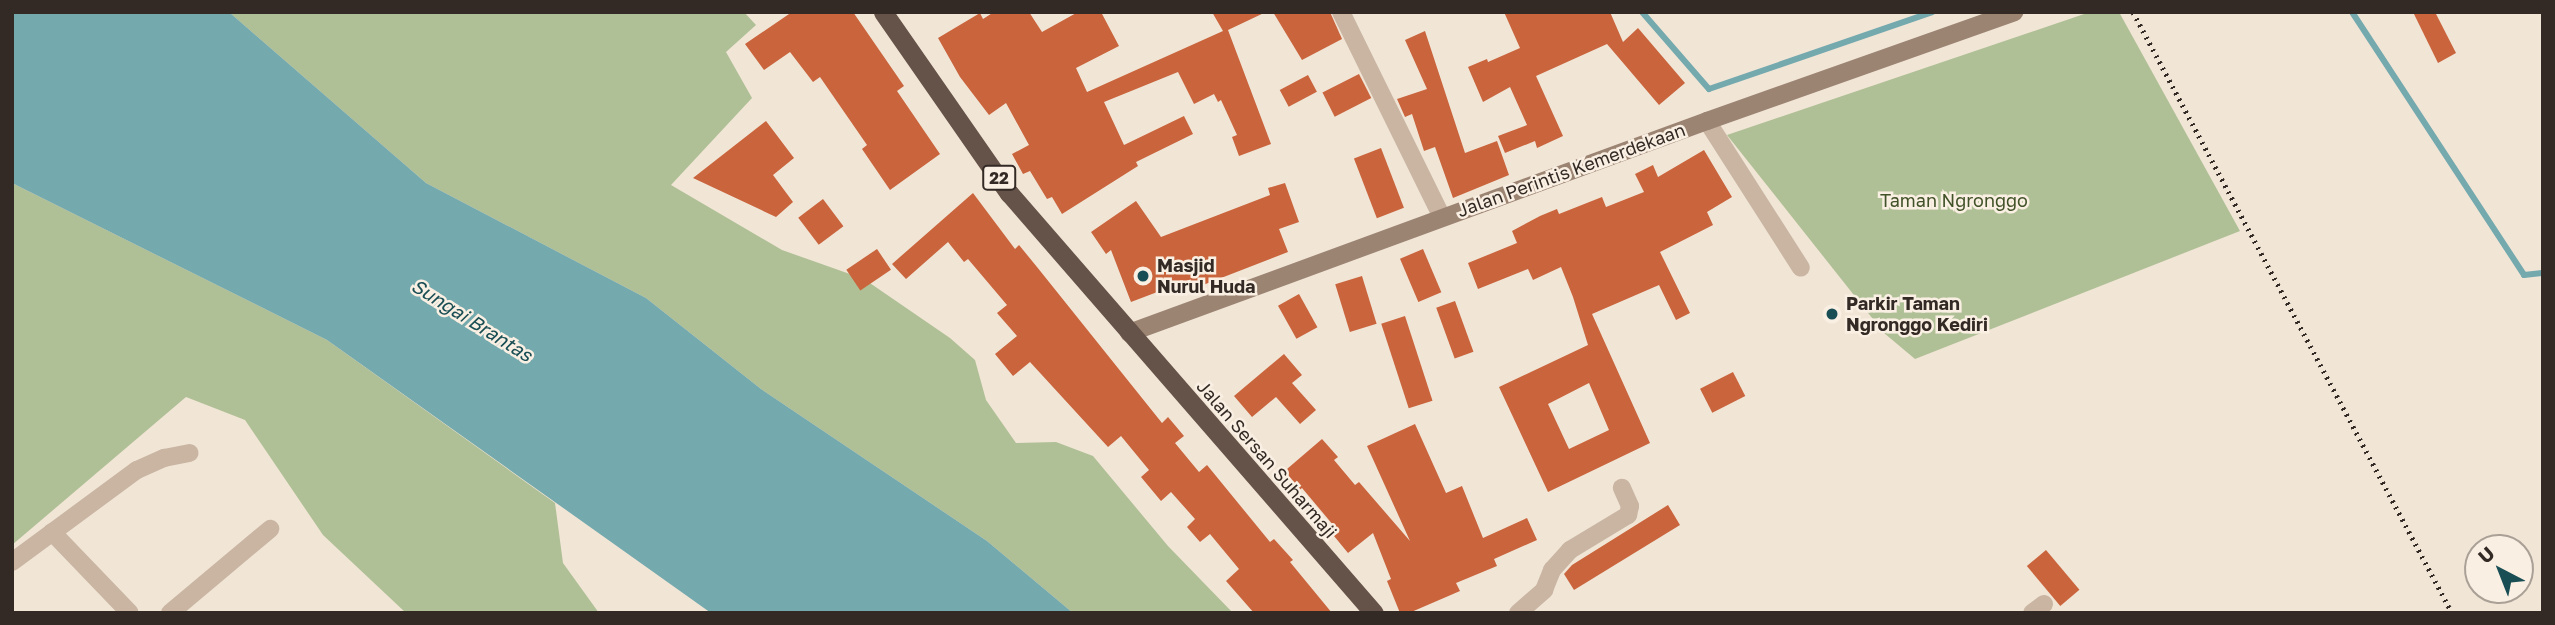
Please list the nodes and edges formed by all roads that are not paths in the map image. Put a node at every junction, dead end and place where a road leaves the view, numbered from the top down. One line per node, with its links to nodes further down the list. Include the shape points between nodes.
1 (883, 12): 7 (highway, 22, via 1009,193)
2 (1341, 12): 5 (street)
3 (2014, 12): 4 (main road, Jalan Perintis Kemerdekaan)
4 (1707, 121): 5 (main road, Jalan Perintis Kemerdekaan); 6 (street)
5 (1442, 217): 7 (main road, Jalan Perintis Kemerdekaan)
6 (1801, 268)
7 (1129, 333): 15 (highway, Jalan Sersan Suharmaji / 22)
8 (190, 453): 11 (street, via 137,470)
9 (1622, 488): 16 (street, via 1630,506 1628,515 1570,550 1552,570 1544,590)
10 (270, 529): 14 (street)
11 (52, 532): 12 (street); 13 (street)
12 (12, 562)
13 (130, 613)
14 (170, 613)
15 (1374, 613)
16 (1518, 613)

